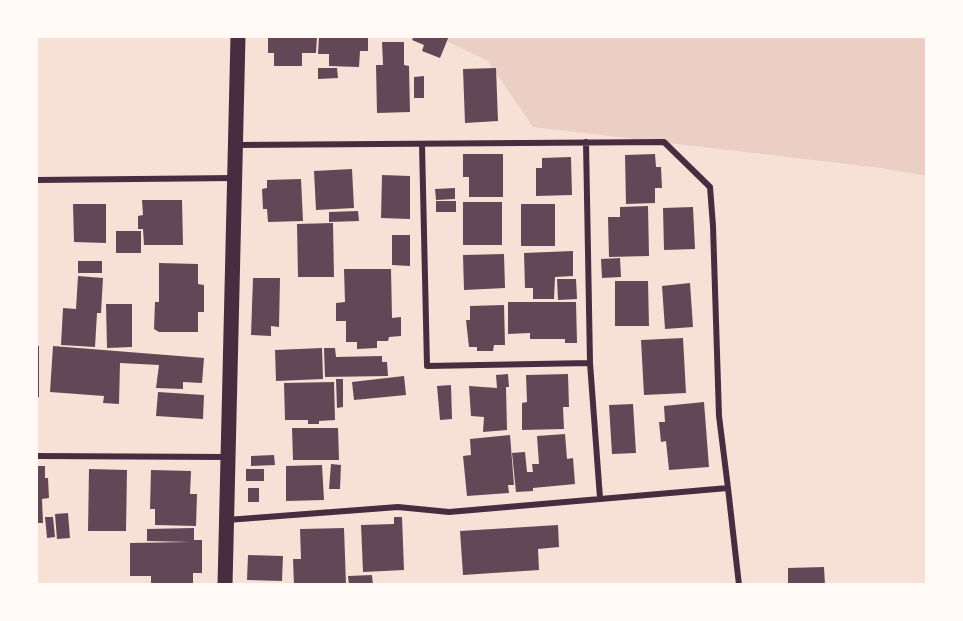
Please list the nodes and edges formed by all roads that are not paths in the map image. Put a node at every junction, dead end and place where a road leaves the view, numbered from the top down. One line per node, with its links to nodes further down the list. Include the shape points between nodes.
1 (238, 36): 4 (main road)
2 (586, 142): 3 (street); 7 (street); 10 (street, via 664,142 710,187 719,416)
3 (422, 144): 4 (street); 7 (street, via 427,366)
4 (236, 145): 5 (main road)
5 (236, 178): 6 (street); 9 (main road)
6 (36, 180)
7 (590, 363): 11 (street)
8 (36, 456): 9 (street)
9 (228, 457): 12 (main road)
10 (728, 488): 11 (street); 14 (street)
11 (600, 498): 12 (street, via 449,512 398,507)
12 (226, 520): 13 (main road)
13 (225, 585)
14 (739, 585)

